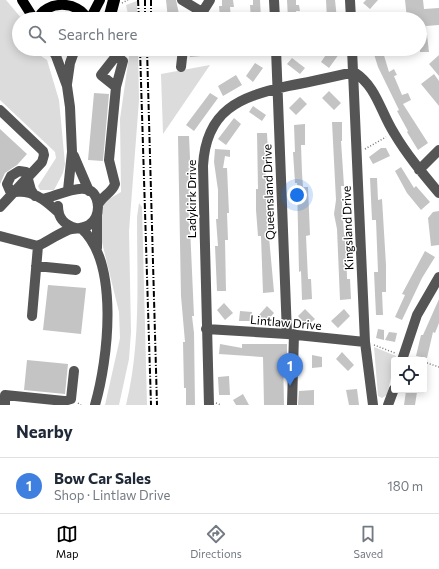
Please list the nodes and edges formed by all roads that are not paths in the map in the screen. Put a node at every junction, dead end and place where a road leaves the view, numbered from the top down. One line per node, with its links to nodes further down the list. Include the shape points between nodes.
1 (22, 0): 9 (main road)
2 (64, 0): 10 (main road, via 53,1); 11 (main road, via 81,7)
3 (100, 0): 12 (main road)
4 (182, 0): 14 (street)
5 (210, 0): 15 (street)
6 (274, 0): 16 (street)
7 (350, 0): 17 (street)
8 (118, 2): 13 (highway)
9 (30, 12)
10 (42, 12)
11 (84, 12)
12 (94, 12)
13 (113, 12)
14 (196, 12)
15 (202, 12)
16 (275, 12)
17 (351, 12)
18 (56, 56): 25 (street)
19 (72, 56): 25 (street)
20 (183, 56): 23 (street)
21 (276, 56): 27 (street, Queensland Drive)
22 (353, 56): 24 (street, Kingsland Drive)
23 (181, 67)
24 (354, 72): 27 (street, Ladykirk Drive); 28 (street, via 364,79); 29 (street, Kingsland Drive)
25 (67, 86): 32 (street)
26 (116, 87): 39 (street, via 109,160 115,184 112,190)
27 (277, 89): 53 (street, Ladykirk Drive, via 247,97 230,106 214,124 205,144 203,166); 54 (street, Queensland Drive)
28 (371, 89): 29 (street); 33 (street, via 393,133)
29 (354, 94): 55 (street, Kingsland Drive)
30 (0, 110): 34 (street, via 43,151 42,162)
31 (439, 150): 33 (street)
32 (72, 152): 35 (street); 37 (street, via 79,172)
33 (419, 170): 38 (street)
34 (29, 177): 36 (street); 40 (street, via 29,185)
35 (66, 192): 37 (street, via 77,188); 40 (street); 43 (street, via 60,198)
36 (15, 193): 40 (street, via 25,192); 41 (street)
37 (91, 193): 39 (street); 42 (street)
38 (439, 193)
39 (105, 194): 42 (street)
40 (39, 198): 43 (street)
41 (0, 207)
42 (98, 208): 44 (street, via 94,221); 48 (street)
43 (59, 214): 44 (street, via 69,226); 46 (street)
44 (79, 228): 46 (street); 48 (street)
45 (0, 236): 47 (street)
46 (51, 239): 47 (street)
47 (38, 246): 49 (street)
48 (97, 252): 61 (street, via 108,307 103,378)
49 (36, 266): 50 (street); 52 (street)
50 (76, 270)
51 (439, 277): 56 (street, via 417,315)
52 (32, 316)
53 (206, 329): 54 (street, Lintlaw Drive); 62 (street, Ladykirk Drive)
54 (291, 334): 55 (street, Lintlaw Drive); 63 (street, Queensland Drive)
55 (365, 342): 64 (street, Kingsland Drive)
56 (403, 357)
57 (74, 370): 59 (street, via 71,399)
58 (392, 393): 65 (street)
59 (64, 403): 60 (street, via 6,395)
60 (5, 405)
61 (95, 405)
62 (209, 405)
63 (292, 405)
64 (374, 405)
65 (388, 405)

